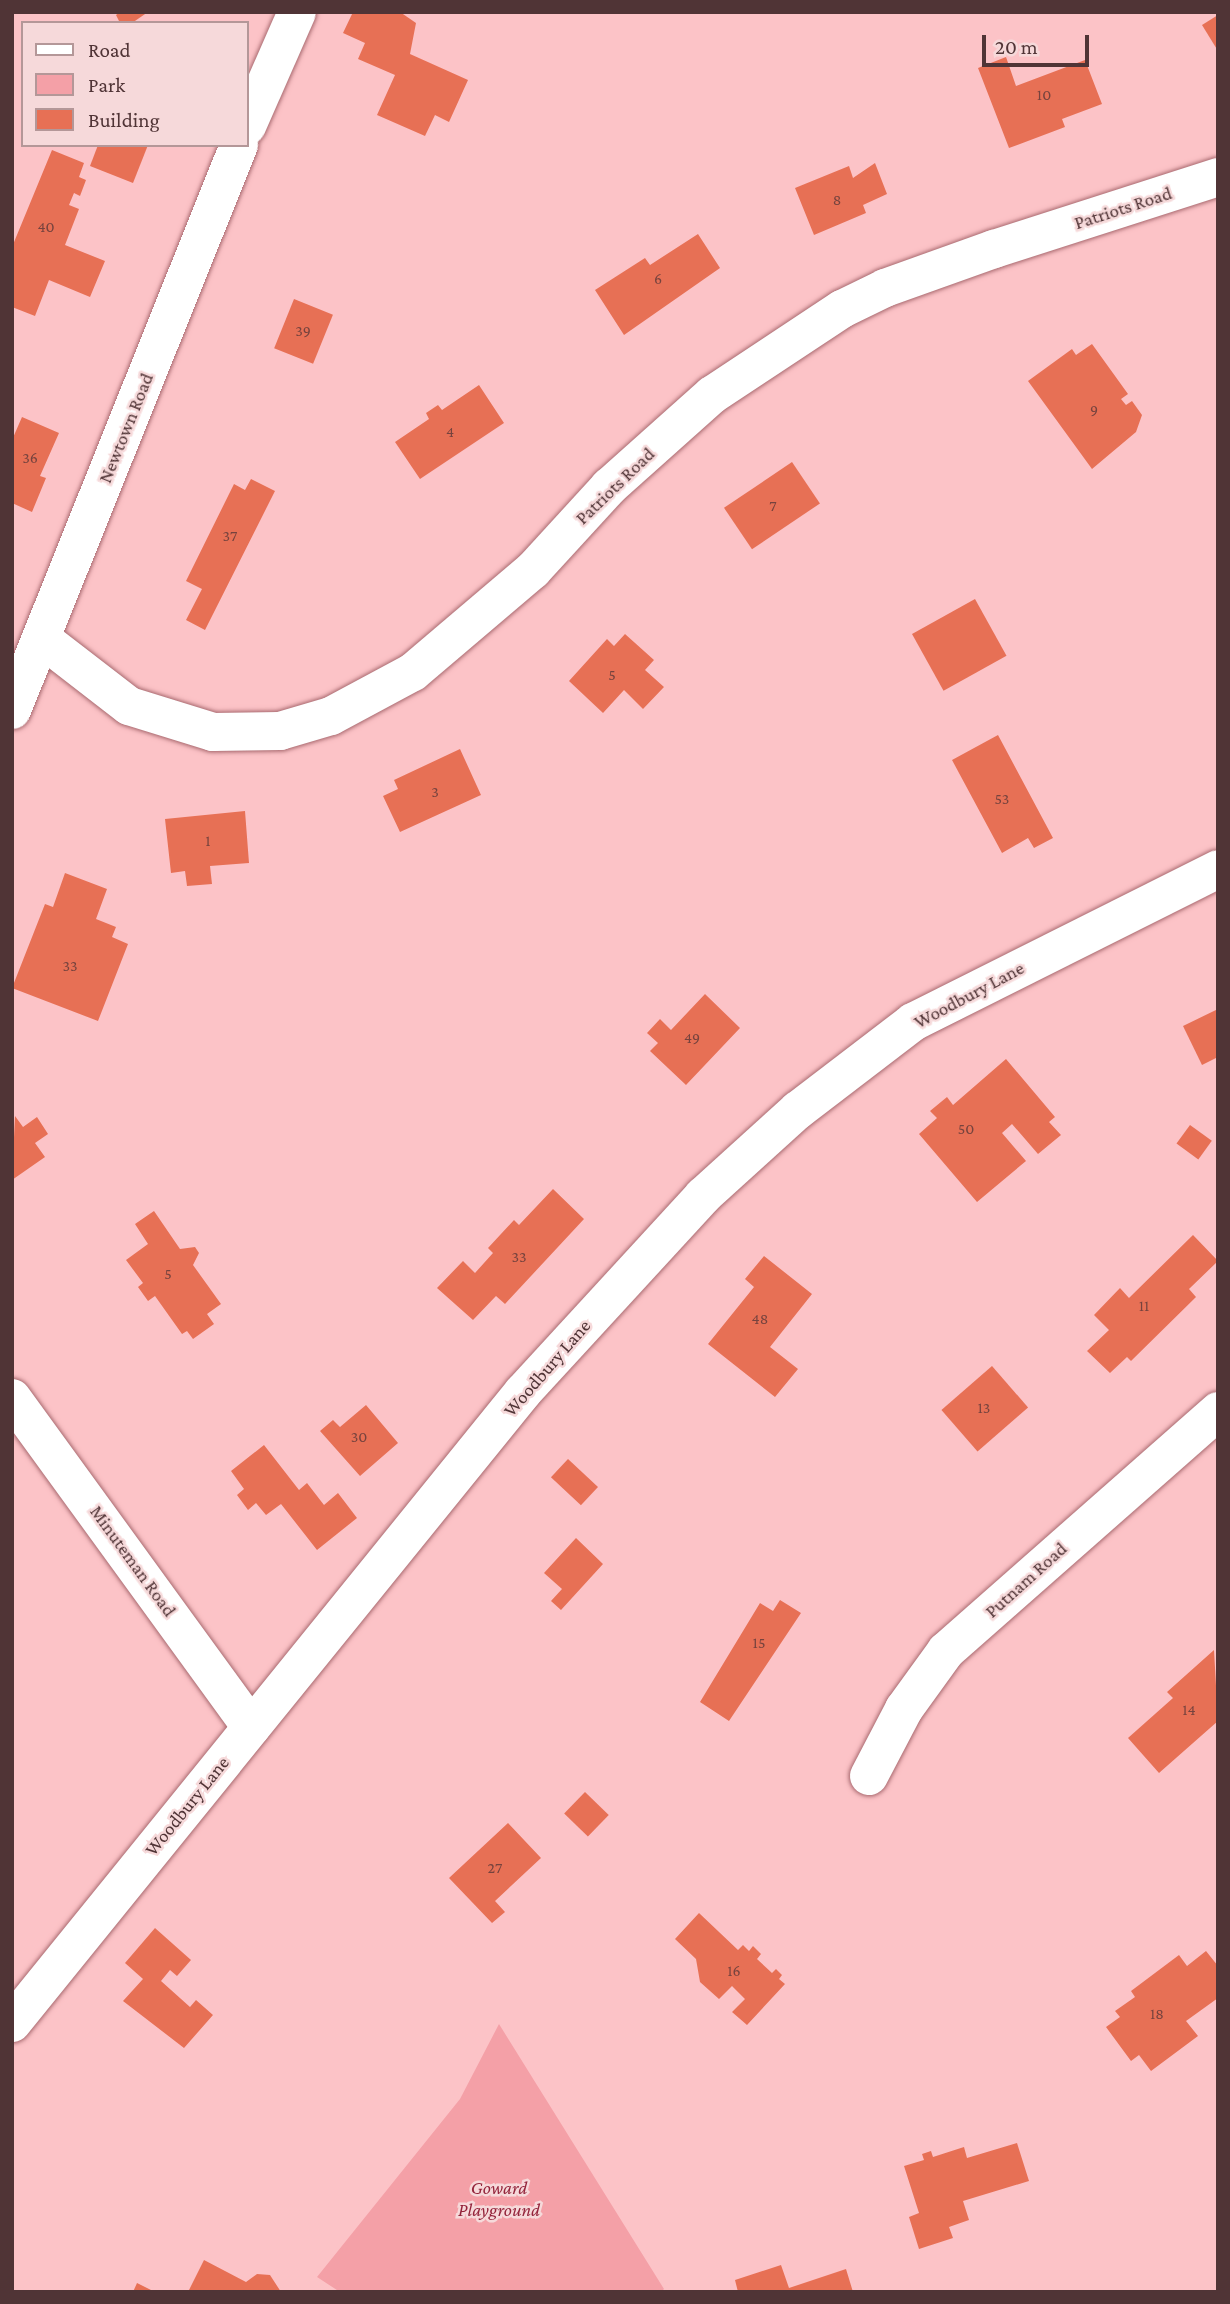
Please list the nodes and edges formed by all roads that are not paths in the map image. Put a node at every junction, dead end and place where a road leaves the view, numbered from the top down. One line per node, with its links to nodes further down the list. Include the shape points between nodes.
1 (297, 12): 2 (street)
2 (248, 124)
3 (238, 147): 5 (street, Newtown Road)
4 (1218, 177): 5 (street, Patriots Road, via 994,249 885,288 842,309 712,396 609,487 533,569 413,672 331,716 280,731 213,732 129,706)
5 (41, 638): 6 (street, Newtown Road)
6 (12, 710)
7 (1218, 869): 10 (street, Woodbury Lane, via 914,1022 798,1110 703,1196 523,1392 369,1588)
8 (12, 1398): 10 (street, Minuteman Road)
9 (1218, 1411): 11 (street, Putnam Road, via 946,1651 904,1709)
10 (251, 1727): 12 (street, Woodbury Lane)
11 (869, 1776)
12 (12, 2023)

